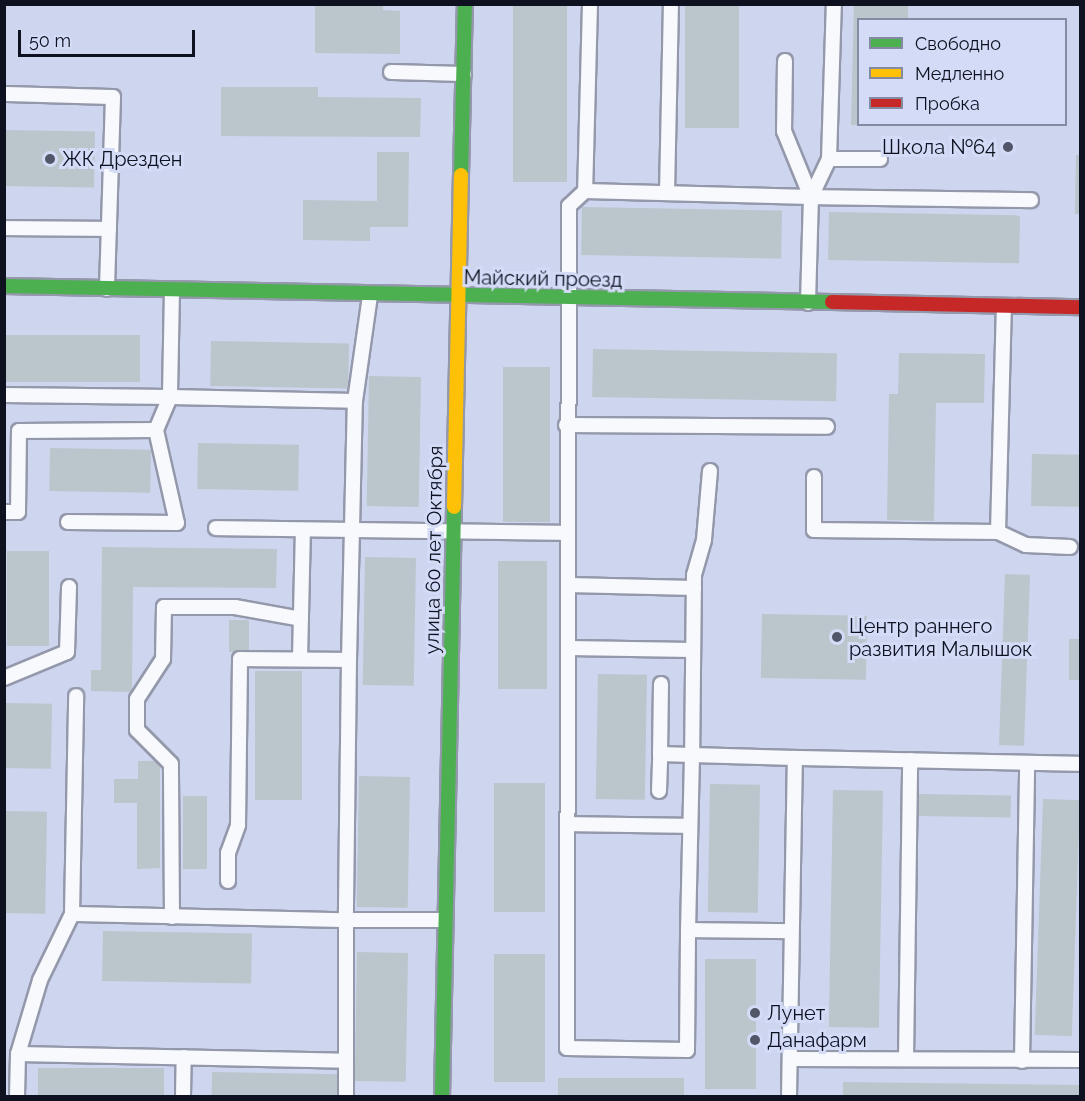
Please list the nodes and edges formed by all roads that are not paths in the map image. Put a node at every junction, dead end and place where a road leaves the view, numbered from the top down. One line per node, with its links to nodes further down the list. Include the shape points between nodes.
1 (465, 4): 7 (main road, улица 60 лет Октября)
2 (590, 4): 11 (lane)
3 (671, 4): 12 (lane)
4 (834, 4): 9 (lane)
5 (785, 61): 13 (lane, via 784,131)
6 (391, 72): 7 (lane)
7 (464, 74): 21 (main road, улица 60 лет Октября)
8 (4, 94): 16 (lane, via 113,97)
9 (830, 159): 10 (lane); 13 (lane)
10 (880, 159)
11 (585, 191): 12 (lane); 22 (lane, via 569,206)
12 (668, 193): 13 (lane)
13 (810, 197): 14 (lane); 23 (lane)
14 (1030, 200)
15 (4, 228): 16 (lane)
16 (109, 229): 18 (lane)
17 (4, 286): 18 (main road, Майский проезд)
18 (107, 289): 19 (main road, Майский проезд)
19 (172, 290): 20 (main road, Майский проезд); 27 (lane)
20 (370, 295): 21 (main road, Майский проезд); 28 (lane)
21 (458, 297): 22 (main road, Майский проезд); 40 (main road, улица 60 лет Октября)
22 (568, 298): 23 (main road, Майский проезд); 29 (lane)
23 (808, 303): 24 (main road, Майский проезд)
24 (1004, 306): 25 (main road, Майский проезд); 39 (lane)
25 (1080, 307)
26 (4, 395): 27 (lane)
27 (170, 397): 28 (lane); 31 (lane)
28 (355, 401): 38 (lane)
29 (566, 425): 30 (lane); 41 (lane)
30 (827, 427)
31 (156, 430): 34 (lane, via 19,431 18,512); 35 (lane, via 177,523)
32 (711, 471): 45 (lane)
33 (814, 477): 39 (lane, via 813,530)
34 (4, 512)
35 (68, 522)
36 (216, 528): 37 (lane)
37 (303, 530): 38 (lane); 46 (lane)
38 (352, 530): 40 (lane); 50 (lane)
39 (998, 532): 42 (lane, via 1026,545)
40 (453, 533): 41 (lane); 67 (main road, улица 60 лет Октября)
41 (567, 534): 43 (lane)
42 (1070, 547)
43 (568, 585): 45 (lane); 47 (lane)
44 (69, 587): 51 (lane, via 67,652)
45 (694, 588): 48 (lane)
46 (301, 619): 49 (lane); 65 (lane, via 235,607 164,607 163,659 138,699 137,730 171,764)
47 (568, 648): 48 (lane); 61 (lane)
48 (693, 650): 55 (lane)
49 (300, 659): 50 (lane); 63 (lane, via 240,659 238,825 228,853)
50 (349, 660): 66 (lane)
51 (4, 678)
52 (661, 684): 54 (lane)
53 (75, 696): 64 (lane)
54 (660, 754): 55 (lane); 60 (lane)
55 (692, 754): 56 (lane); 62 (lane)
56 (795, 758): 57 (lane); 69 (lane)
57 (910, 760): 58 (lane); 73 (lane)
58 (1027, 763): 59 (lane); 76 (lane)
59 (1080, 764)
60 (659, 791)
61 (568, 824): 62 (lane); 68 (lane, via 567,1048 687,1050)
62 (690, 826): 68 (lane)
63 (228, 881)
64 (72, 914): 65 (lane); 70 (lane, via 40,980)
65 (172, 917): 66 (lane)
66 (346, 920): 67 (lane); 75 (lane)
67 (445, 920): 80 (main road, улица 60 лет Октября)
68 (688, 930): 69 (lane)
69 (791, 931): 72 (lane)
70 (18, 1054): 71 (lane); 77 (lane)
71 (184, 1057): 75 (lane); 78 (lane)
72 (790, 1059): 73 (lane); 81 (lane)
73 (906, 1059): 76 (lane)
74 (1080, 1060): 76 (lane)
75 (346, 1061): 79 (lane)
76 (1022, 1061)
77 (17, 1096)
78 (183, 1096)
79 (346, 1096)
80 (442, 1096)
81 (789, 1096)

